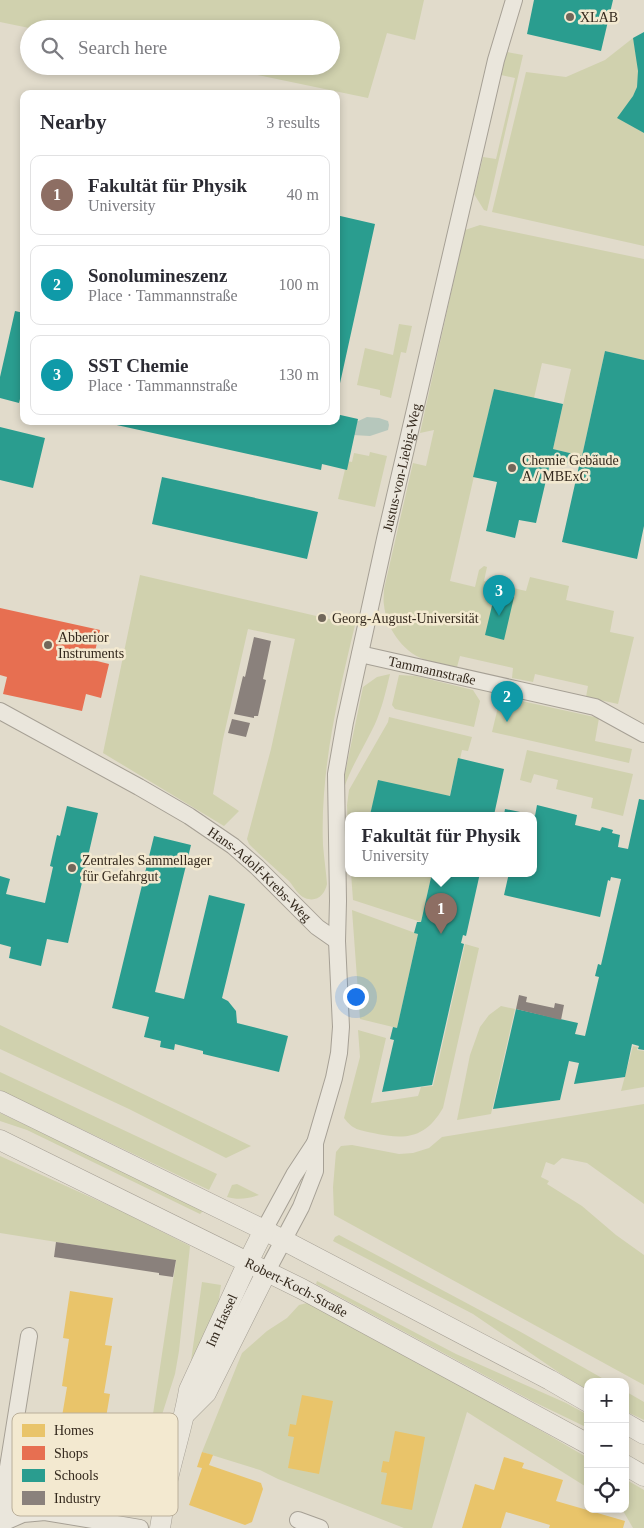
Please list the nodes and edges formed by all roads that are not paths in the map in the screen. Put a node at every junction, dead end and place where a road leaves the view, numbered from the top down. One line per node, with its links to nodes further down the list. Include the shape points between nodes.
1 (514, 0): 2 (street, Justus-von-Liebig-Weg, via 496,60)
2 (360, 654): 4 (street, Tammannstraße, via 595,707); 5 (street, Justus-von-Liebig-Weg, via 336,774)
3 (0, 711): 5 (street, Hans-Adolf-Krebs-Weg, via 139,787 233,846 317,927)
4 (644, 734)
5 (337, 941): 8 (street, via 339,1053)
6 (0, 1101): 9 (street)
7 (0, 1140): 11 (street, Robert-Koch-Straße)
8 (315, 1143): 9 (street); 10 (street, via 315,1171)
9 (264, 1230): 10 (street); 11 (street, Im Hassel)
10 (283, 1240): 12 (street); 14 (street)
11 (248, 1262): 12 (street, Robert-Koch-Straße); 16 (street, Im Hassel, via 190,1390)
12 (266, 1271): 16 (street, Im Hassel, via 206,1393); 21 (street, Robert-Koch-Straße)
13 (29, 1336): 15 (street)
14 (584, 1400)
15 (17, 1413)
16 (186, 1413): 19 (street, Im Hassel)
17 (629, 1425): 18 (street)
18 (644, 1434)
19 (178, 1439)
20 (12, 1442): 27 (street)
21 (584, 1442)
22 (629, 1467): 23 (street)
23 (644, 1476)
24 (18, 1516): 27 (street)
25 (69, 1516): 28 (street)
26 (298, 1520): 29 (street)
27 (2, 1522)
28 (140, 1528)
29 (320, 1528)

